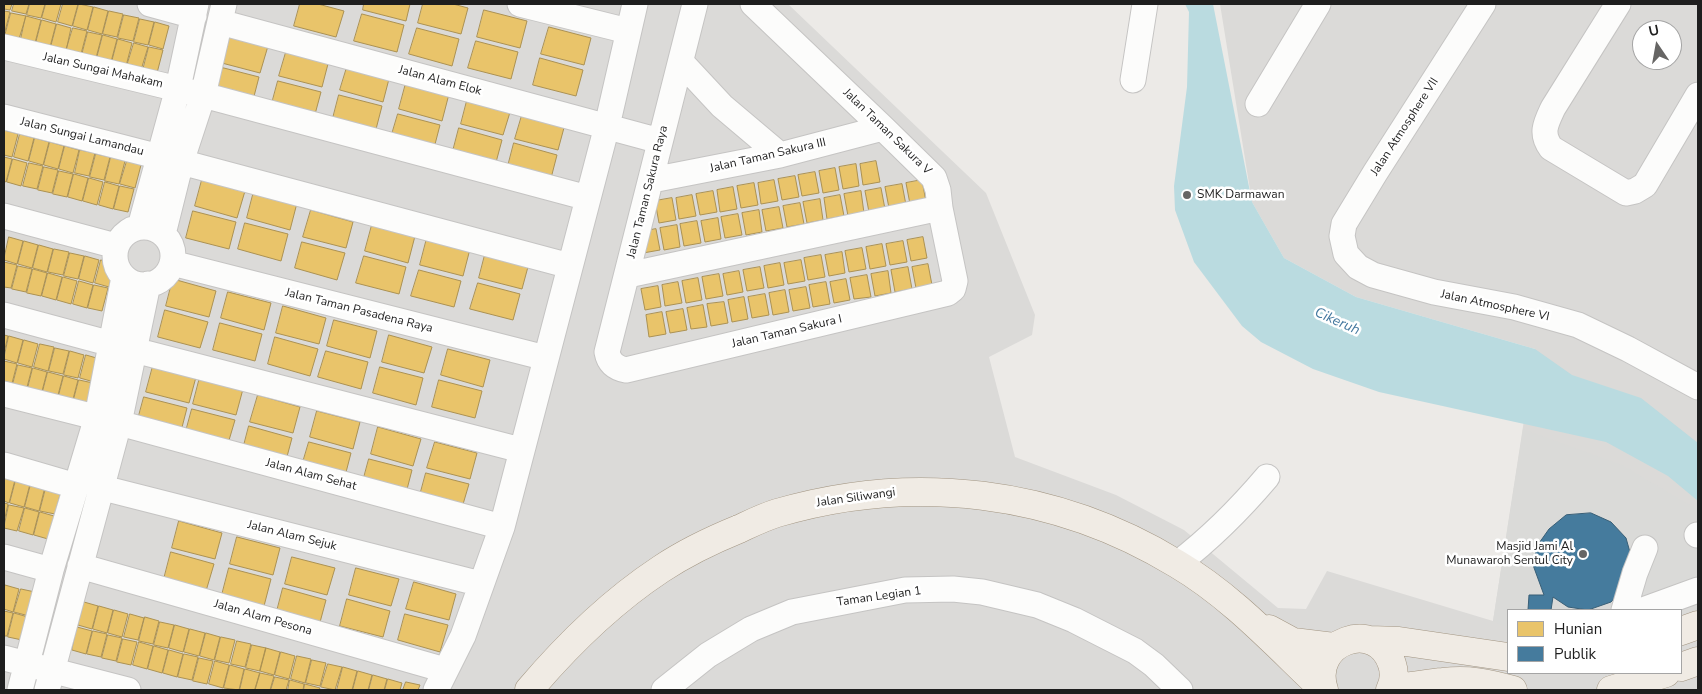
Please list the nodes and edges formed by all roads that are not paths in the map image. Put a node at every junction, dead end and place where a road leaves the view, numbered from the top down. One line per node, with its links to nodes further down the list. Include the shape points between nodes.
1 (150, 4): 10 (street)
2 (520, 4): 12 (street)
3 (635, 4): 12 (street)
4 (695, 4): 14 (street, Jalan Taman Sakura Raya)
5 (753, 4): 22 (street, Jalan Taman Sakura V)
6 (1146, 4): 15 (street)
7 (1318, 4): 19 (street)
8 (1483, 4): 32 (street, Jalan Atmosphere VII, via 1344,224 1342,236)
9 (1618, 4): 18 (street, via 1553,108 1545,126 1546,141 1551,148 1626,193 1635,191 1645,185)
10 (195, 10): 16 (street)
11 (222, 13): 17 (street); 21 (street, Jalan Alam Elok)
12 (628, 31): 21 (street)
13 (4, 47): 16 (street, Jalan Sungai Mahakam)
14 (681, 62): 23 (street, Jalan Taman Sakura Raya); 24 (street, via 722,106)
15 (1133, 80)
16 (178, 88): 17 (street, Jalan Sungai Mahakam); 25 (street)
17 (203, 95): 25 (street); 27 (street, Jalan Sungai Mahakam)
18 (1698, 95)
19 (1258, 104)
20 (4, 117): 25 (street, Jalan Sungai Lamandau)
21 (607, 126): 23 (street, Jalan Alam Elok); 27 (street)
22 (883, 128): 24 (street, Jalan Taman Sakura III); 28 (street, Jalan Taman Sakura V, via 934,178)
23 (660, 141): 26 (street, Jalan Taman Sakura Raya)
24 (780, 155): 26 (street, Jalan Taman Sakura III)
25 (171, 160): 30 (street); 34 (street, Jalan Sungai Lamandau)
26 (652, 180): 35 (street, Jalan Taman Sakura Raya)
27 (588, 198): 34 (street)
28 (940, 208): 35 (street); 38 (street, Jalan Taman Sakura V, via 955,281)
29 (4, 216): 31 (street)
30 (152, 231): 31 (street, via 126,233); 33 (street, via 171,247)
31 (116, 246): 36 (street, via 115,262)
32 (1346, 254): 43 (street, Jalan Atmosphere VI, via 1358,267 1373,275 1578,325)
33 (172, 263): 37 (street, via 163,277); 41 (street, Jalan Taman Pasadena Raya)
34 (570, 266): 41 (street)
35 (628, 275): 42 (street, Jalan Taman Sakura Raya, via 607,352 615,366)
36 (124, 277): 37 (street, via 130,282); 40 (street)
37 (148, 284): 40 (street)
38 (948, 294): 42 (street, Jalan Taman Sakura I)
39 (4, 315): 40 (street)
40 (122, 347): 45 (street); 46 (street)
41 (546, 358): 46 (street)
42 (626, 370)
43 (1698, 387)
44 (4, 394): 45 (street, Jalan Alam Sehat)
45 (108, 420): 49 (street); 50 (street); 51 (street, Jalan Alam Sehat)
46 (521, 450): 51 (street)
47 (4, 465): 49 (street)
48 (1267, 477): 54 (street, via 1224,525)
49 (76, 486): 56 (street)
50 (103, 488): 55 (street); 57 (street, Jalan Alam Sejuk)
51 (502, 527): 57 (street)
52 (1646, 548): 59 (street)
53 (4, 557): 56 (street)
54 (1177, 564): 61 (main road, Jalan Siliwangi); 77 (main road, Jalan Siliwangi, via 1110,529 1031,503 958,492 883,492 830,499 775,514 712,540 662,568 606,609 557,656)
55 (80, 566): 71 (street); 72 (street, Jalan Alam Pesona)
56 (51, 570): 67 (street)
57 (481, 584): 72 (street, via 463,636)
58 (1698, 590): 60 (street)
59 (1624, 609)
60 (1646, 609)
61 (1244, 614): 65 (main road, Jalan Siliwangi, via 1293,642); 80 (main road, Jalan Siliwangi)
62 (1698, 625): 63 (main road)
63 (1682, 631)
64 (1370, 640): 65 (main road, via 1351,639); 66 (main road, via 1398,641); 74 (main road, via 1386,651 1391,659 1394,677)
65 (1334, 648): 80 (main road, via 1323,663 1321,682)
66 (1507, 658)
67 (15, 660): 71 (street); 75 (street)
68 (1698, 661): 69 (main road)
69 (1682, 667)
70 (1663, 674): 82 (main road)
71 (49, 680): 76 (street)
72 (441, 680)
73 (1456, 685): 74 (main road, via 1442,682); 81 (main road, via 1484,682)
74 (1391, 688)
75 (20, 690)
76 (128, 690)
77 (529, 690)
78 (664, 690): 79 (street, Taman Legian 1, via 708,655 751,629 792,612 905,590 953,589 1037,605 1074,620 1135,651)
79 (1180, 690)
80 (1324, 690)
81 (1513, 690)
82 (1611, 690)

